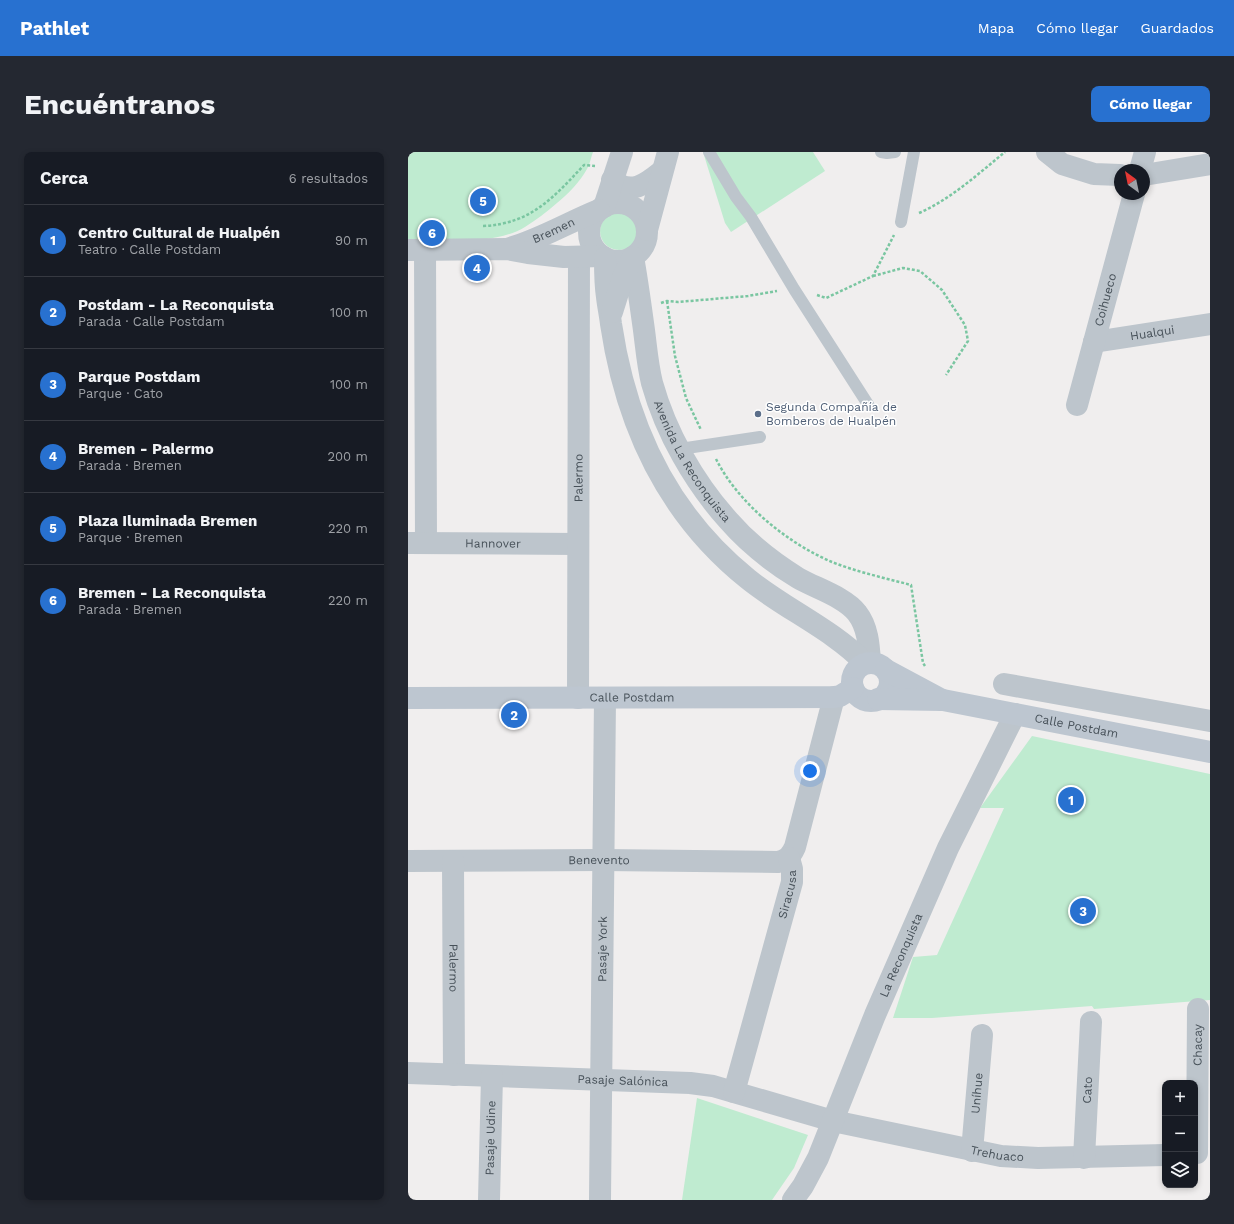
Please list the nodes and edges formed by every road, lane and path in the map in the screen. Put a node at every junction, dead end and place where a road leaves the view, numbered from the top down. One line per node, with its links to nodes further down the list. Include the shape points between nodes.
1 (622, 152): 15 (street)
2 (709, 152): 27 (lane)
3 (881, 152): 4 (lane)
4 (895, 152)
5 (914, 152): 18 (lane)
6 (1004, 152): 18 (path, via 933,207)
7 (1047, 152): 14 (street, via 1062,164 1094,174)
8 (1145, 152): 10 (street)
9 (665, 161): 15 (street, via 645,182 630,188 624,188); 20 (street)
10 (1142, 164)
11 (1210, 164): 13 (street)
12 (584, 165): 19 (path, via 555,196 538,209 518,219 498,225)
13 (1150, 173)
14 (1114, 175)
15 (612, 180): 17 (street)
16 (1132, 200): 32 (street, Coihueco)
17 (602, 209): 20 (street, via 618,204 632,207 642,217); 21 (street, Bremen, via 540,238); 24 (street, via 592,221 589,234 593,247)
18 (901, 222): 26 (path)
19 (482, 226)
20 (647, 230): 25 (street, via 642,248)
21 (507, 249): 22 (street, Bremen); 23 (street, Bremen)
22 (417, 250): 36 (street)
23 (579, 257): 24 (street, Bremen); 41 (street, Palermo)
24 (604, 257): 25 (street, via 619,261); 30 (street)
25 (632, 257): 29 (street, Avenida La Reconquista); 30 (street, via 623,277)
26 (873, 276): 27 (path, via 826,298); 33 (path, via 903,268 920,271 942,290 965,325 968,342)
27 (794, 289): 28 (path, via 748,296); 35 (lane)
28 (667, 301): 29 (path); 38 (path, via 675,356 686,398)
29 (641, 309): 39 (street, Avenida La Reconquista, via 652,382 659,405)
30 (611, 319): 42 (street, via 619,368 634,418 657,470 689,519 708,543 749,580)
31 (1210, 324): 32 (street, Hualqui)
32 (1094, 342): 34 (street, Coihueco)
33 (946, 375)
34 (1077, 405)
35 (869, 406)
36 (417, 424): 40 (street)
37 (760, 437): 38 (lane)
38 (708, 445): 39 (lane); 43 (path, via 720,468 741,496 760,516 794,542 832,562 911,585)
39 (680, 449): 42 (street, Avenida La Reconquista, via 709,498 748,541 781,567 843,601 857,613 862,620)
40 (417, 543): 41 (street, Hannover)
41 (578, 544): 47 (street, Palermo)
42 (874, 665): 45 (main road, via 858,668); 49 (main road, via 890,679 886,693); 50 (main road, Calle Postdam)
43 (927, 669)
44 (1004, 684): 52 (street)
45 (844, 693): 48 (main road, Calle Postdam); 49 (main road, Calle Postdam, via 870,701); 54 (street, Siracusa, via 795,847)
46 (408, 698): 47 (main road, Calle Postdam)
47 (578, 698): 48 (main road, Calle Postdam)
48 (605, 698): 55 (street, Pasaje York)
49 (878, 699): 50 (main road, Calle Postdam)
50 (943, 700): 51 (main road, Calle Postdam)
51 (1015, 714): 53 (main road, Calle Postdam); 66 (street, La Reconquista, via 945,855 881,1001)
52 (1210, 721)
53 (1210, 752)
54 (789, 858): 55 (street, Benevento, via 778,862); 65 (street, Siracusa, via 792,882)
55 (603, 860): 56 (street, Benevento); 64 (street, Pasaje York)
56 (453, 861): 57 (street, Benevento); 62 (street, Palermo)
57 (408, 862)
58 (1198, 1009): 68 (street, Chacay)
59 (1091, 1022): 70 (street, Cato)
60 (982, 1036): 67 (street, Uníhue)
61 (408, 1074): 62 (street, Pasaje Salónica)
62 (454, 1075): 63 (street, Pasaje Salónica)
63 (492, 1076): 64 (street, Pasaje Salónica); 71 (street, Pasaje Udine)
64 (602, 1080): 65 (street, Pasaje Salónica, via 690,1083); 72 (street, Pasaje York)
65 (734, 1092): 66 (street, Pasaje Salónica)
66 (834, 1121): 67 (street, Trehuaco); 73 (street, La Reconquista, via 812,1170)
67 (972, 1151): 70 (street, Trehuaco, via 1021,1158)
68 (1201, 1153)
69 (1162, 1155): 70 (street, Trehuaco)
70 (1084, 1158)
71 (489, 1200)
72 (600, 1200)
73 (793, 1200)

